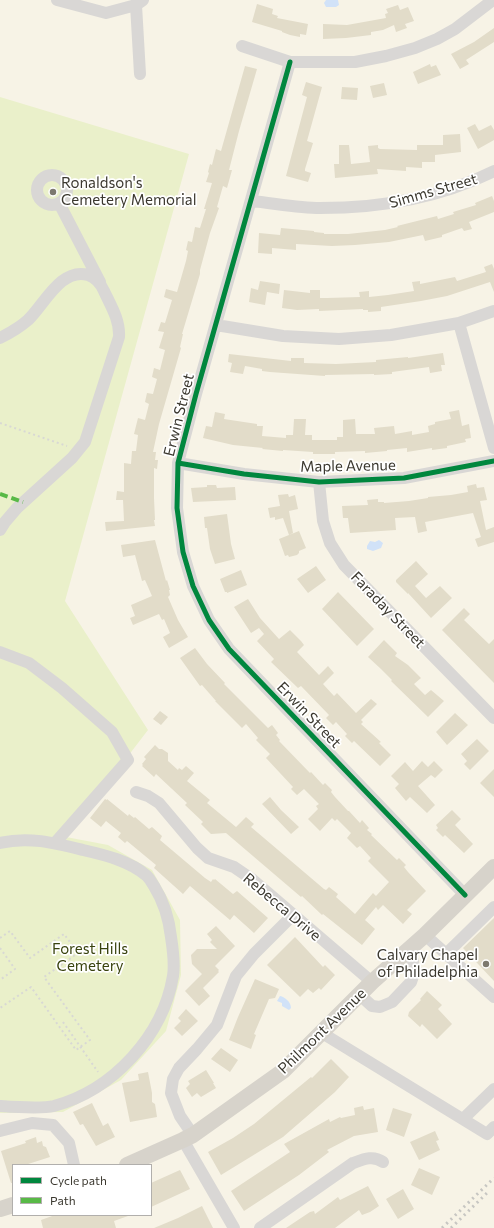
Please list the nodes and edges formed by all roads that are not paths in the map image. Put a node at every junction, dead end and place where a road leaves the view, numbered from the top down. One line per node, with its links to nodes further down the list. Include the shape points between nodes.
1 (57, 0): 3 (street, via 106,13)
2 (493, 0): 5 (street, via 455,29 415,48 355,62)
3 (140, 3): 6 (street)
4 (242, 46): 5 (street)
5 (290, 62): 8 (street, Erwin Street)
6 (140, 74)
7 (494, 171): 8 (street, Simms Street, via 416,199 378,206 319,208)
8 (251, 200): 13 (street, Erwin Street)
9 (59, 203): 10 (street)
10 (100, 283): 14 (street, via 83,274 65,279 28,320); 19 (street, via 117,318 119,337 86,442 17,508)
11 (494, 311): 12 (street)
12 (459, 323): 13 (street, via 339,340 284,336); 15 (street)
13 (216, 325): 17 (street, Erwin Street)
14 (0, 338)
15 (494, 448)
16 (494, 461): 18 (street, Maple Avenue, via 404,478)
17 (178, 463): 18 (street, Maple Avenue, via 244,474); 26 (street, Erwin Street, via 177,508 183,552 193,586 209,620 229,649)
18 (319, 482): 21 (street, Faraday Street, via 323,521 330,543 344,565)
19 (0, 530)
20 (0, 652): 24 (street, via 29,663 62,688 112,732 128,760)
21 (494, 718)
22 (136, 792): 28 (street, Rebecca Drive, via 159,803 208,858 234,867)
23 (0, 843): 24 (street, via 14,840)
24 (55, 843): 37 (street, via 101,854 130,865 148,877 160,897 169,920 173,976 165,1007 153,1032 130,1060 105,1082 53,1106)
25 (494, 867): 26 (main road, Philmont Avenue)
26 (465, 895): 29 (main road, Philmont Avenue)
27 (494, 907): 31 (street)
28 (293, 915): 32 (street, Rebecca Drive); 41 (street, via 236,976 217,1025 179,1068 173,1079 171,1093)
29 (425, 935): 30 (main road, Philmont Avenue); 31 (street)
30 (406, 953): 32 (main road, Philmont Avenue); 33 (street, via 413,961 414,973 411,982 392,1002 380,1007 372,1006)
31 (446, 954): 34 (street)
32 (372, 982): 33 (main road, Philmont Avenue)
33 (360, 995): 35 (main road, Philmont Avenue)
34 (494, 997)
35 (322, 1033): 38 (street); 41 (main road, Philmont Avenue, via 283,1071)
36 (494, 1089): 38 (street)
37 (0, 1106)
38 (463, 1119): 39 (street, via 488,1134)
39 (494, 1127)
40 (0, 1131): 43 (street, via 32,1123 53,1125 68,1143)
41 (188, 1138): 44 (main road, Philmont Avenue); 47 (street)
42 (383, 1162): 48 (street, via 366,1158 353,1163)
43 (74, 1164)
44 (129, 1164)
45 (12, 1205): 46 (main road)
46 (0, 1209)
47 (234, 1228)
48 (260, 1228)

